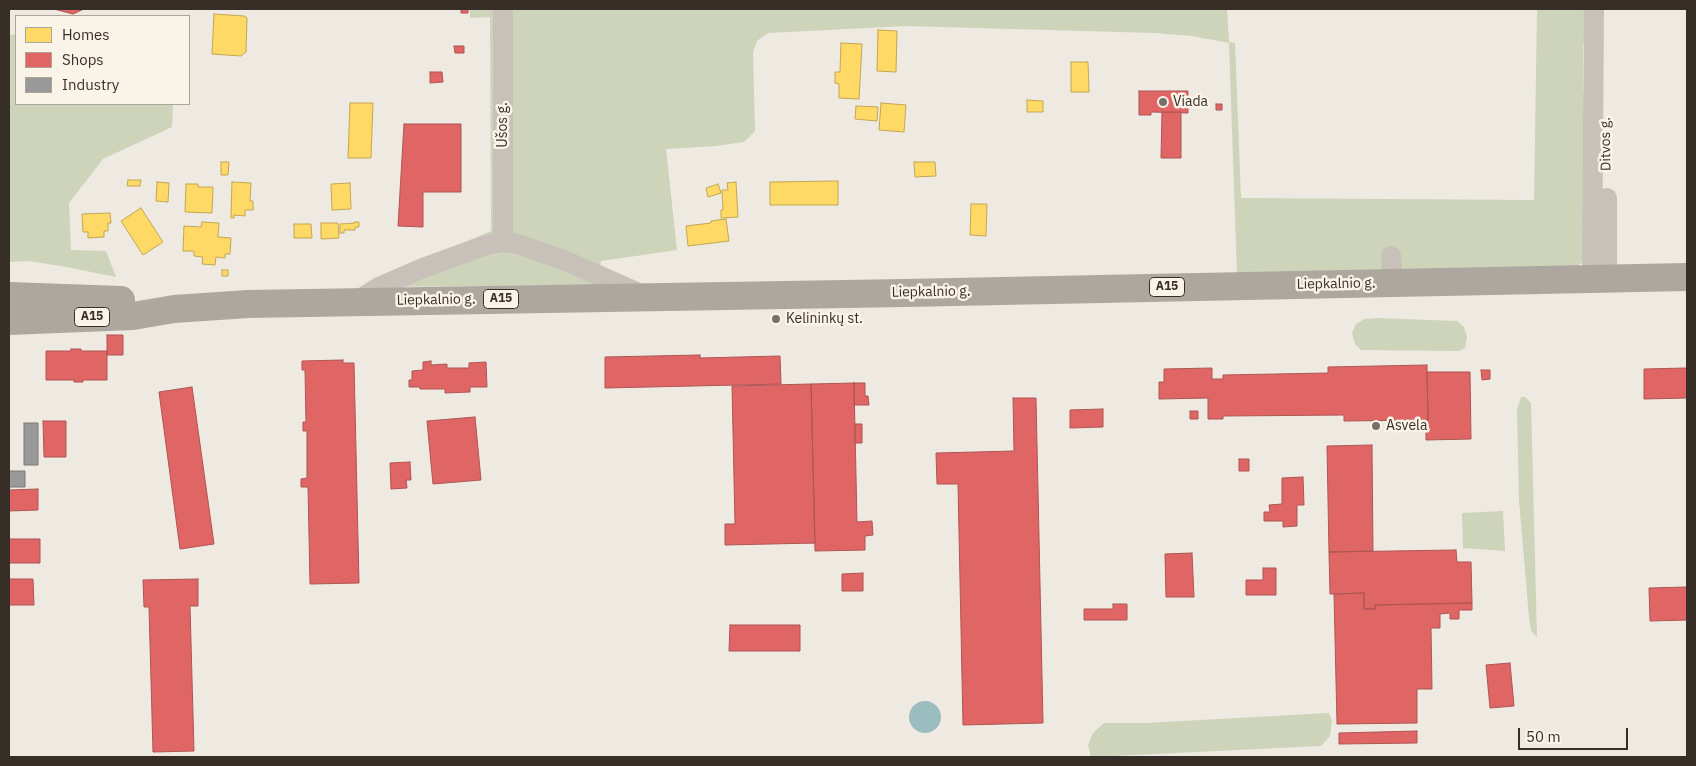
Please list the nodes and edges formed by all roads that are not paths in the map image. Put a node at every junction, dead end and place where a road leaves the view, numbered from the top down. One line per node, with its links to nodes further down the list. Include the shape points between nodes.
1 (503, 9): 4 (street, Ušos g.)
2 (1594, 9): 7 (street)
3 (1607, 9): 7 (street, Ditvos g.)
4 (503, 242): 10 (street, via 566,261); 11 (street, via 423,268 379,287)
5 (1391, 256): 8 (street)
6 (1687, 277): 7 (highway, Liepkalnio g. / A15)
7 (1600, 279): 8 (highway, Liepkalnio g. / A15)
8 (1393, 283): 10 (highway, Liepkalnio g. / A15)
9 (9, 296): 12 (highway, Liepkalnio g. / A15, via 133,301)
10 (647, 297): 11 (highway, Liepkalnio g. / A15)
11 (355, 302): 12 (highway, Liepkalnio g. / A15)
12 (174, 309): 13 (highway, Liepkalnio g. / A15, via 133,316)
13 (9, 321)

